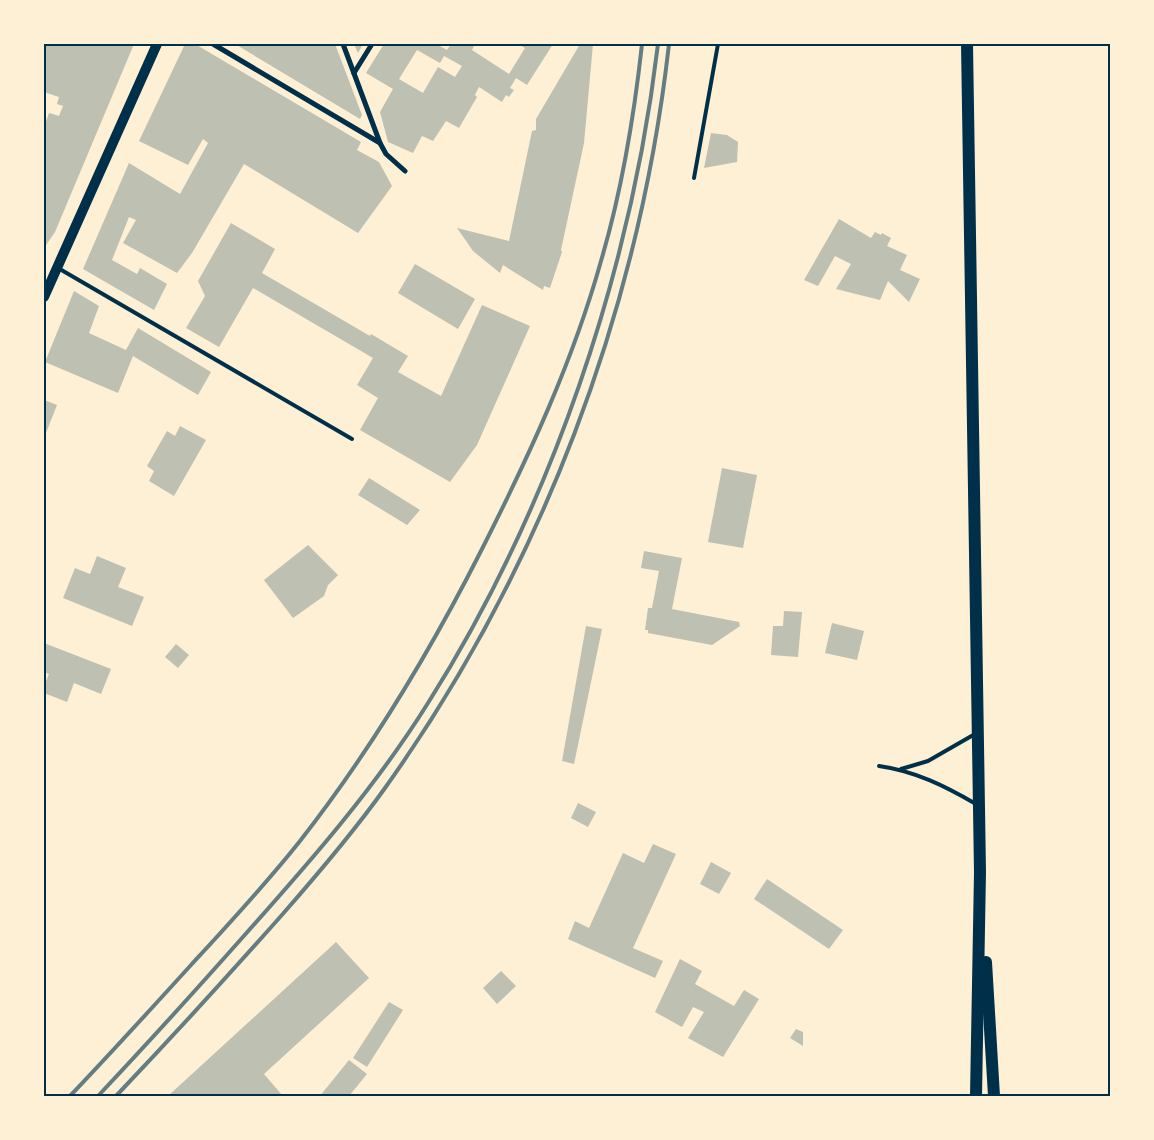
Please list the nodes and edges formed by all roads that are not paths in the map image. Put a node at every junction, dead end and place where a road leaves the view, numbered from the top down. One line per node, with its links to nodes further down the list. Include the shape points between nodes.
1 (157, 44): 11 (main road)
2 (213, 44): 8 (street)
3 (343, 44): 7 (street)
4 (372, 44): 7 (street)
5 (718, 44): 10 (lane)
6 (967, 44): 14 (main road)
7 (354, 73): 8 (street)
8 (380, 143): 9 (street, via 386,154)
9 (405, 171)
10 (694, 178)
11 (56, 267): 12 (main road); 13 (lane)
12 (44, 297)
13 (352, 439)
14 (978, 733): 16 (lane, via 928,761); 17 (main road)
15 (879, 766): 16 (lane)
16 (901, 769): 17 (lane, via 953,790)
17 (979, 806): 18 (main road)
18 (980, 872): 19 (main road); 20 (main road)
19 (976, 1096)
20 (994, 1096)

